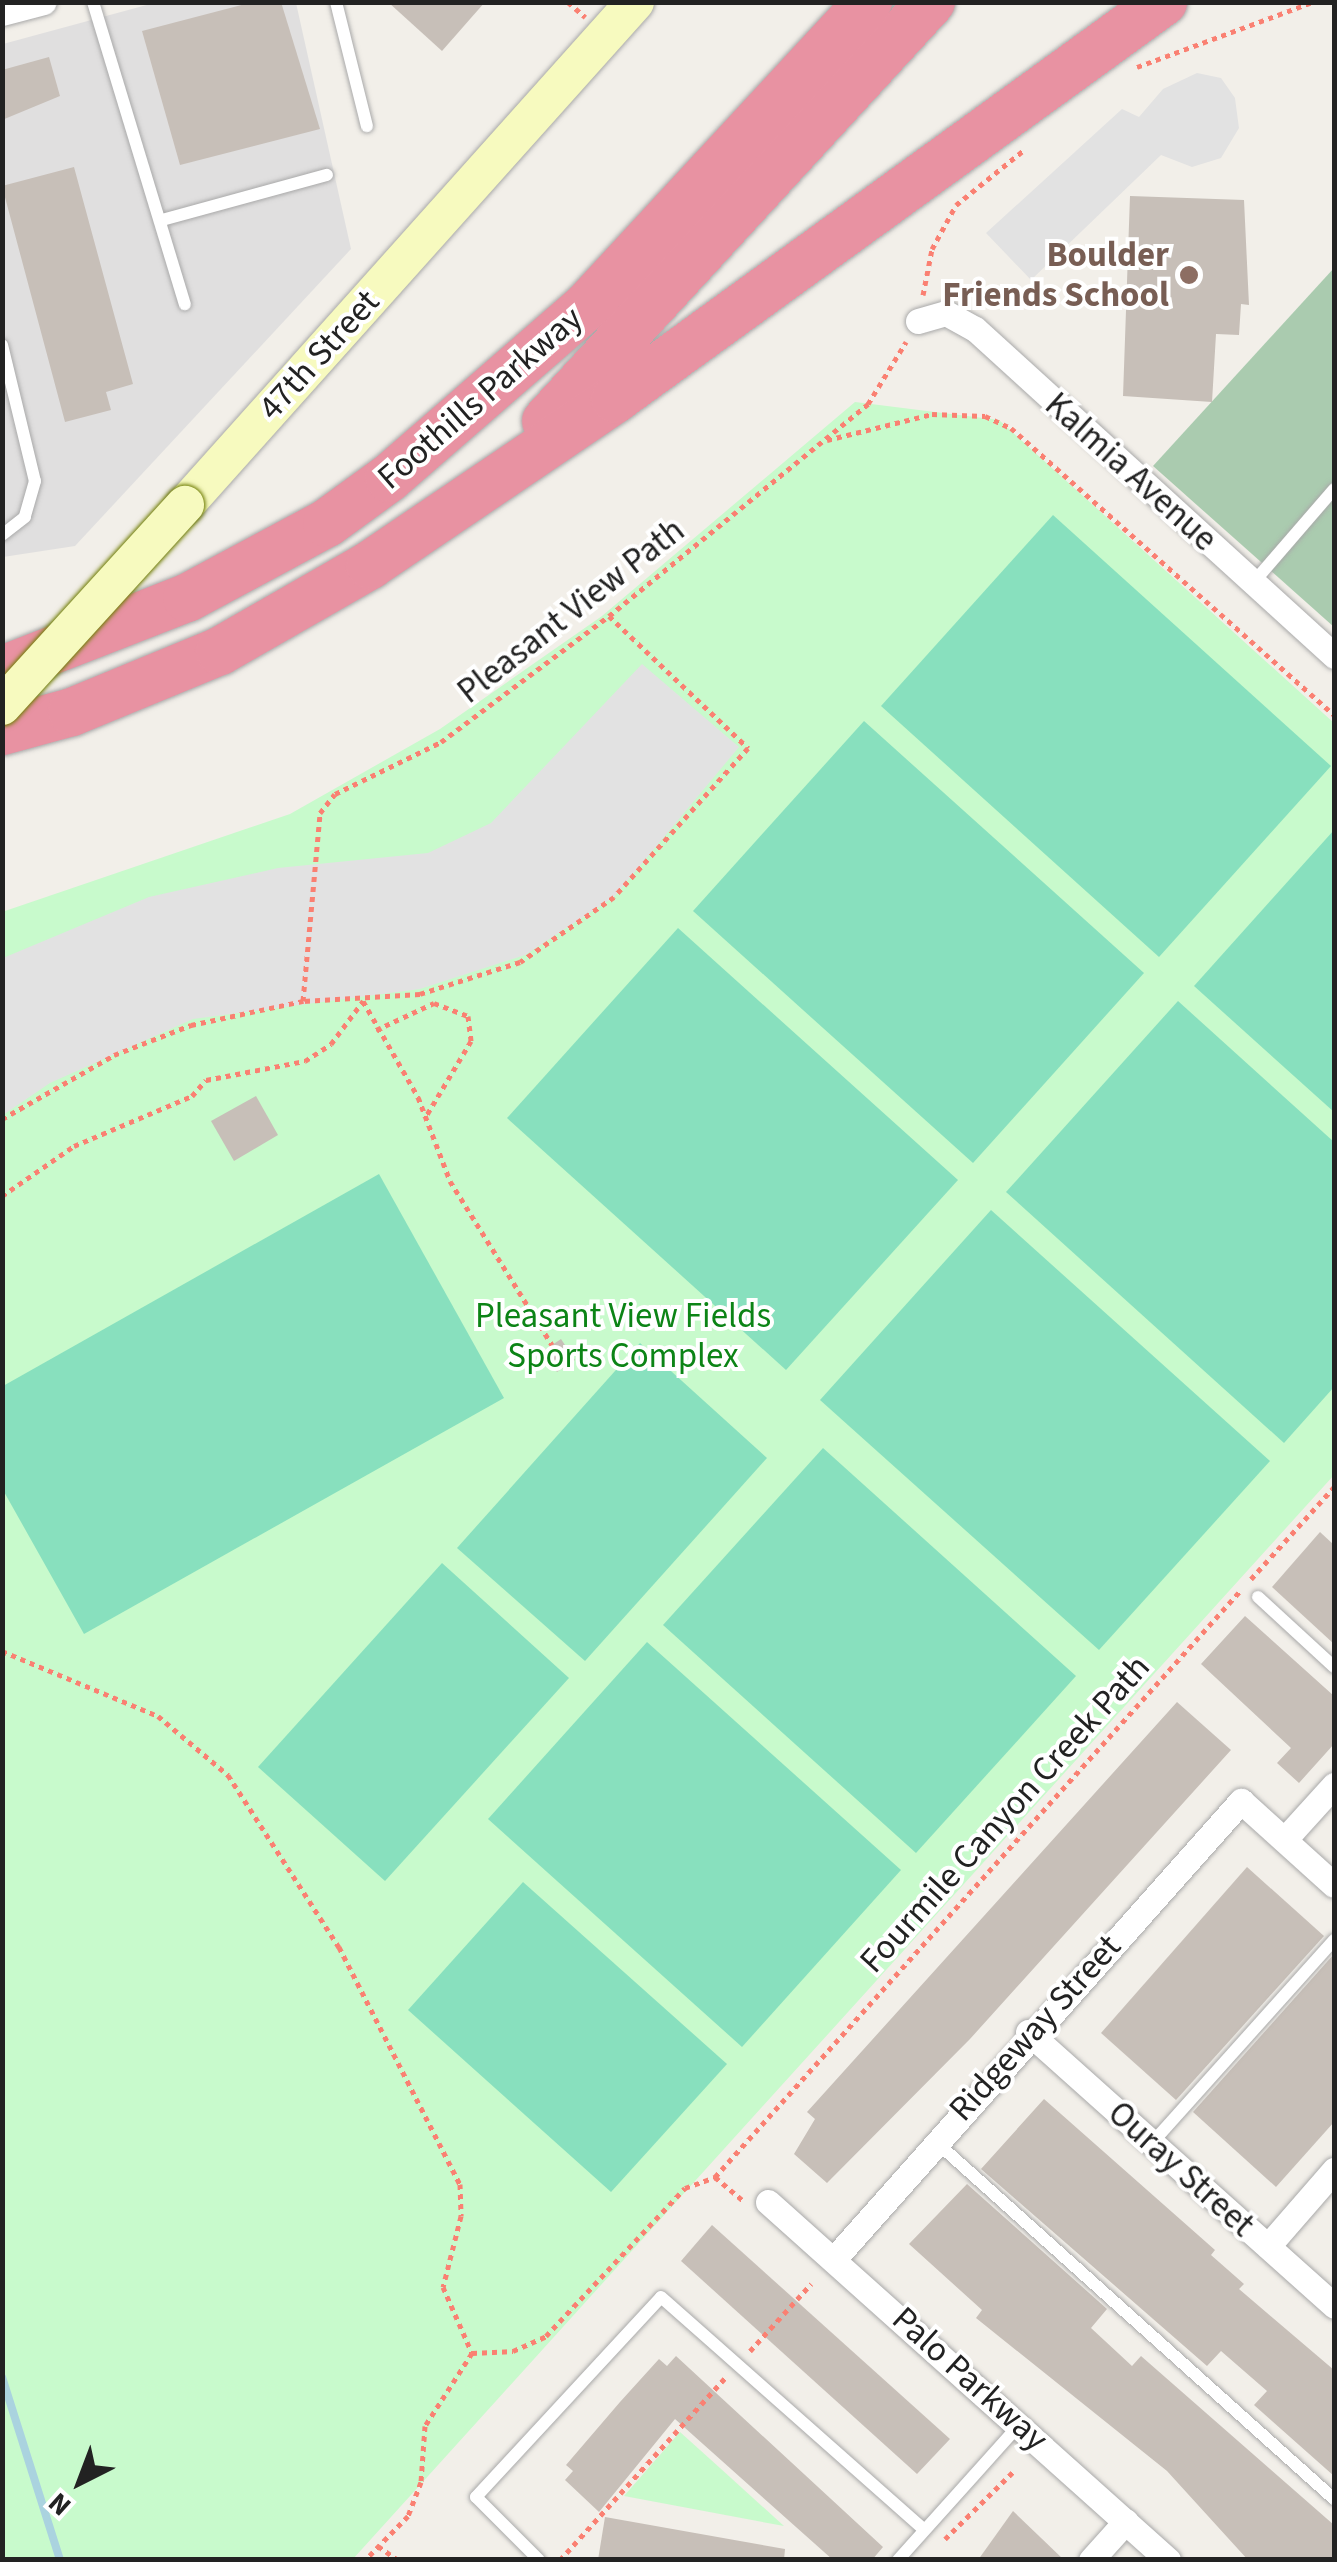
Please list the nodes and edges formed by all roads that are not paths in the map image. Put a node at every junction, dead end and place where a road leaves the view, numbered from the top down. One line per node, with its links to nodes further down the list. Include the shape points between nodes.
1 (44, 2): 8 (street)
2 (93, 2): 11 (lane)
3 (336, 2): 9 (lane)
4 (868, 2): 20 (highway, Foothills Parkway, via 586,307 389,478 326,523 187,598)
5 (931, 2): 16 (highway, Foothills Parkway, via 586,381)
6 (1163, 2): 16 (highway)
7 (625, 6): 21 (street, 47th Street, bridge)
8 (2, 14)
9 (366, 126)
10 (327, 176): 11 (lane)
11 (162, 220): 12 (lane)
12 (185, 304)
13 (918, 321): 18 (street, Kalmia Avenue, via 946,312 975,329)
14 (2, 345): 17 (lane, via 35,481 25,517)
15 (1334, 489): 18 (lane)
16 (436, 521): 22 (highway, via 220,651 72,712)
17 (2, 535)
18 (1253, 583): 19 (street, Kalmia Avenue)
19 (1334, 656)
20 (2, 670)
21 (2, 706)
22 (2, 731)
23 (1258, 1598): 24 (lane)
24 (1334, 1666)
25 (1334, 1784): 26 (street)
26 (1285, 1839): 27 (street); 29 (street, Ridgeway Street, via 1241,1802)
27 (1334, 1885)
28 (1334, 1940): 31 (lane)
29 (1028, 2032): 30 (street, Ridgeway Street); 31 (street, Ouray Street)
30 (935, 2141): 35 (street, Ridgeway Street); 38 (lane)
31 (1152, 2143): 34 (street, Ouray Street)
32 (1334, 2170): 34 (street)
33 (768, 2202): 35 (street, Palo Parkway)
34 (1268, 2246): 36 (street, Ouray Street)
35 (834, 2259): 37 (street, Palo Parkway)
36 (1334, 2306)
37 (1021, 2423): 39 (street, Palo Parkway); 40 (lane)
38 (1334, 2498)
39 (1126, 2522): 43 (street); 44 (street, Palo Parkway)
40 (924, 2530): 41 (lane, via 671,2301 654,2300 476,2498); 42 (lane)
41 (539, 2560)
42 (898, 2560)
43 (1092, 2560)
44 (1168, 2560)

